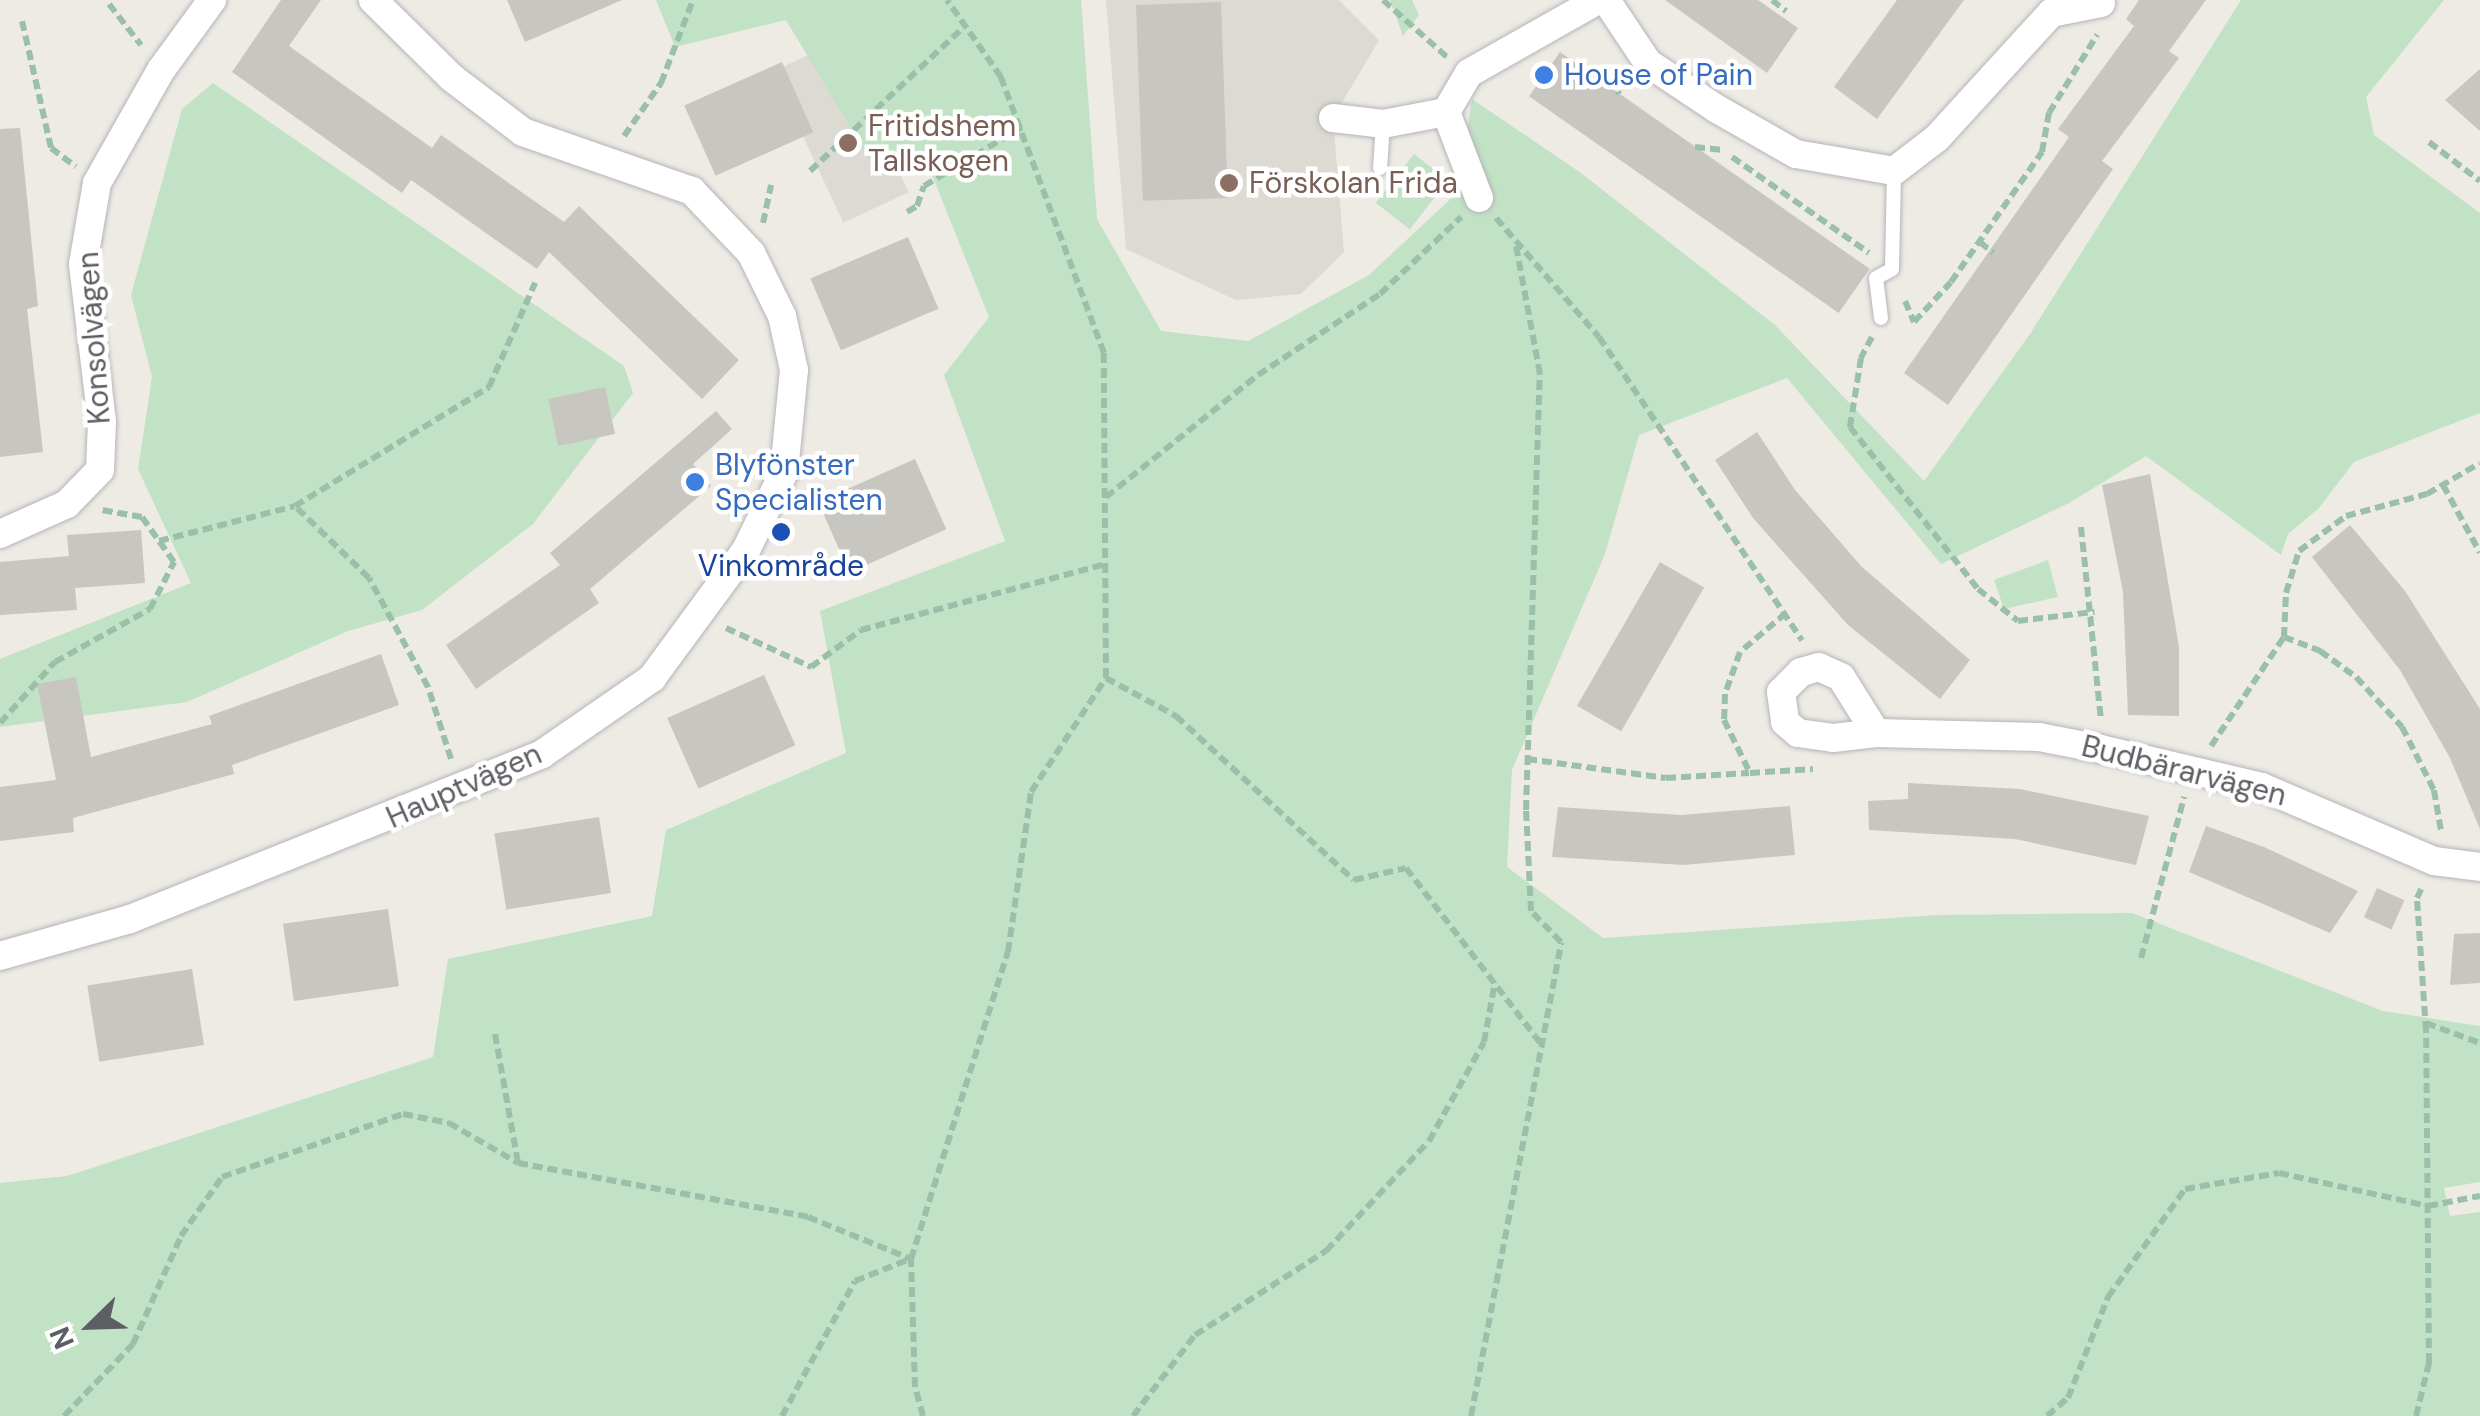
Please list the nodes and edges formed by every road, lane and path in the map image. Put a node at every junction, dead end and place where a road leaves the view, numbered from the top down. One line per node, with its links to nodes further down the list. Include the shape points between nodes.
1 (212, 0): 14 (street, Konsolvägen)
2 (373, 0): 24 (street, Hauptvägen, via 452,78 522,132)
3 (693, 0): 24 (path, via 662,82)
4 (947, 0): 13 (path)
5 (1383, 0): 17 (path, via 1459,68)
6 (1598, 0): 17 (street, via 1469,73)
7 (1606, 0): 27 (street, via 1648,63 1717,109 1796,154)
8 (1772, 0): 11 (path)
9 (2112, 2): 27 (street, via 2051,14 1937,138); 35 (path, via 2049,113 2042,152)
10 (109, 4): 14 (path)
11 (1786, 11)
12 (22, 21): 29 (path, via 51,148)
13 (966, 26): 20 (path, via 1001,78); 26 (path)
14 (161, 70): 29 (street, Konsolvägen)
15 (1614, 71): 16 (path, via 1610,78)
16 (1620, 94)
17 (1446, 112): 19 (street); 31 (street)
18 (1333, 118): 19 (street)
19 (1383, 124): 25 (lane)
20 (1022, 126): 32 (path, via 924,186 917,206); 42 (path, via 1104,354)
21 (2429, 142): 28 (path)
22 (1695, 147): 23 (path)
23 (1723, 150)
24 (607, 159): 51 (street, Hauptvägen, via 692,191 752,253 782,316 794,370 784,472 746,550)
25 (1380, 168)
26 (810, 171)
27 (1894, 171): 37 (lane)
28 (2480, 181)
29 (97, 183): 43 (street, Konsolvägen, via 82,264 102,422 100,470)
30 (771, 185): 33 (path)
31 (1480, 198): 34 (path); 42 (path, via 1380,294 1258,375)
32 (907, 212)
33 (761, 230)
34 (1515, 241): 53 (path, via 1600,336); 58 (path, via 1540,374)
35 (1980, 242): 36 (path); 37 (path, via 1914,322)
36 (1993, 252)
37 (1892, 269): 39 (lane, via 1876,278)
38 (534, 283): 44 (path, via 490,387)
39 (1882, 318): 50 (path, via 1861,358 1850,426 1978,589 2018,622)
40 (2480, 463): 41 (path)
41 (2443, 485): 48 (path); 52 (path, via 2346,516 2298,551 2286,592)
42 (1105, 498): 49 (path)
43 (66, 504): 46 (street, Konsolvägen); 47 (path, via 142,517)
44 (295, 506): 47 (path); 61 (path, via 368,578 428,686)
45 (2081, 527): 50 (path)
46 (0, 534)
47 (159, 541): 55 (path, via 174,562 150,608 55,662)
48 (2480, 553)
49 (1106, 564): 51 (path, via 860,630 811,667); 54 (path)
50 (2094, 612): 57 (path)
51 (698, 614): 61 (street, Hauptvägen, via 652,678 542,754)
52 (2284, 637): 59 (path); 65 (path, via 2320,651 2356,677 2402,727 2434,790 2442,824)
53 (1819, 667): 56 (street, via 1841,677); 56 (street, Budbärarvägen, via 1801,672 1781,692 1785,722 1798,732 1833,738)
54 (1106, 678): 69 (path, via 1176,716 1354,880 1406,868); 77 (path, via 1032,792 1008,952)
55 (0, 723)
56 (1876, 732): 57 (street, Budbärarvägen, via 2039,737)
57 (2101, 748): 59 (street, Budbärarvägen)
58 (1528, 758): 60 (path, via 1666,778); 73 (path, via 1532,911 1561,942)
59 (2194, 771): 62 (path); 63 (path); 65 (street, Budbärarvägen, via 2309,803); 68 (path)
60 (1750, 773)
61 (461, 788): 67 (street, Hauptvägen, via 130,919)
62 (2166, 788)
63 (2204, 799)
64 (2480, 868): 65 (street, Budbärarvägen)
65 (2435, 873): 66 (path); 70 (path, via 2417,898)
66 (2406, 875)
67 (0, 956)
68 (2141, 958)
69 (1495, 982): 73 (path); 81 (path, via 1484,1042 1428,1142 1326,1251 1195,1334)
70 (2426, 1024): 72 (path); 76 (path)
71 (494, 1034): 74 (path)
72 (2480, 1043)
73 (1542, 1045): 82 (path)
74 (518, 1163): 77 (path, via 808,1217); 78 (path, via 449,1123 404,1114 222,1177 181,1236 133,1344)
75 (2480, 1196): 76 (path)
76 (2428, 1206): 83 (path, via 2278,1173 2184,1189 2108,1297 2068,1398); 84 (path, via 2429,1363)
77 (911, 1258): 79 (path, via 855,1281); 80 (path, via 915,1387)
78 (64, 1416)
79 (782, 1416)
80 (923, 1416)
81 (1133, 1416)
82 (1471, 1416)
83 (2046, 1416)
84 (2416, 1416)

